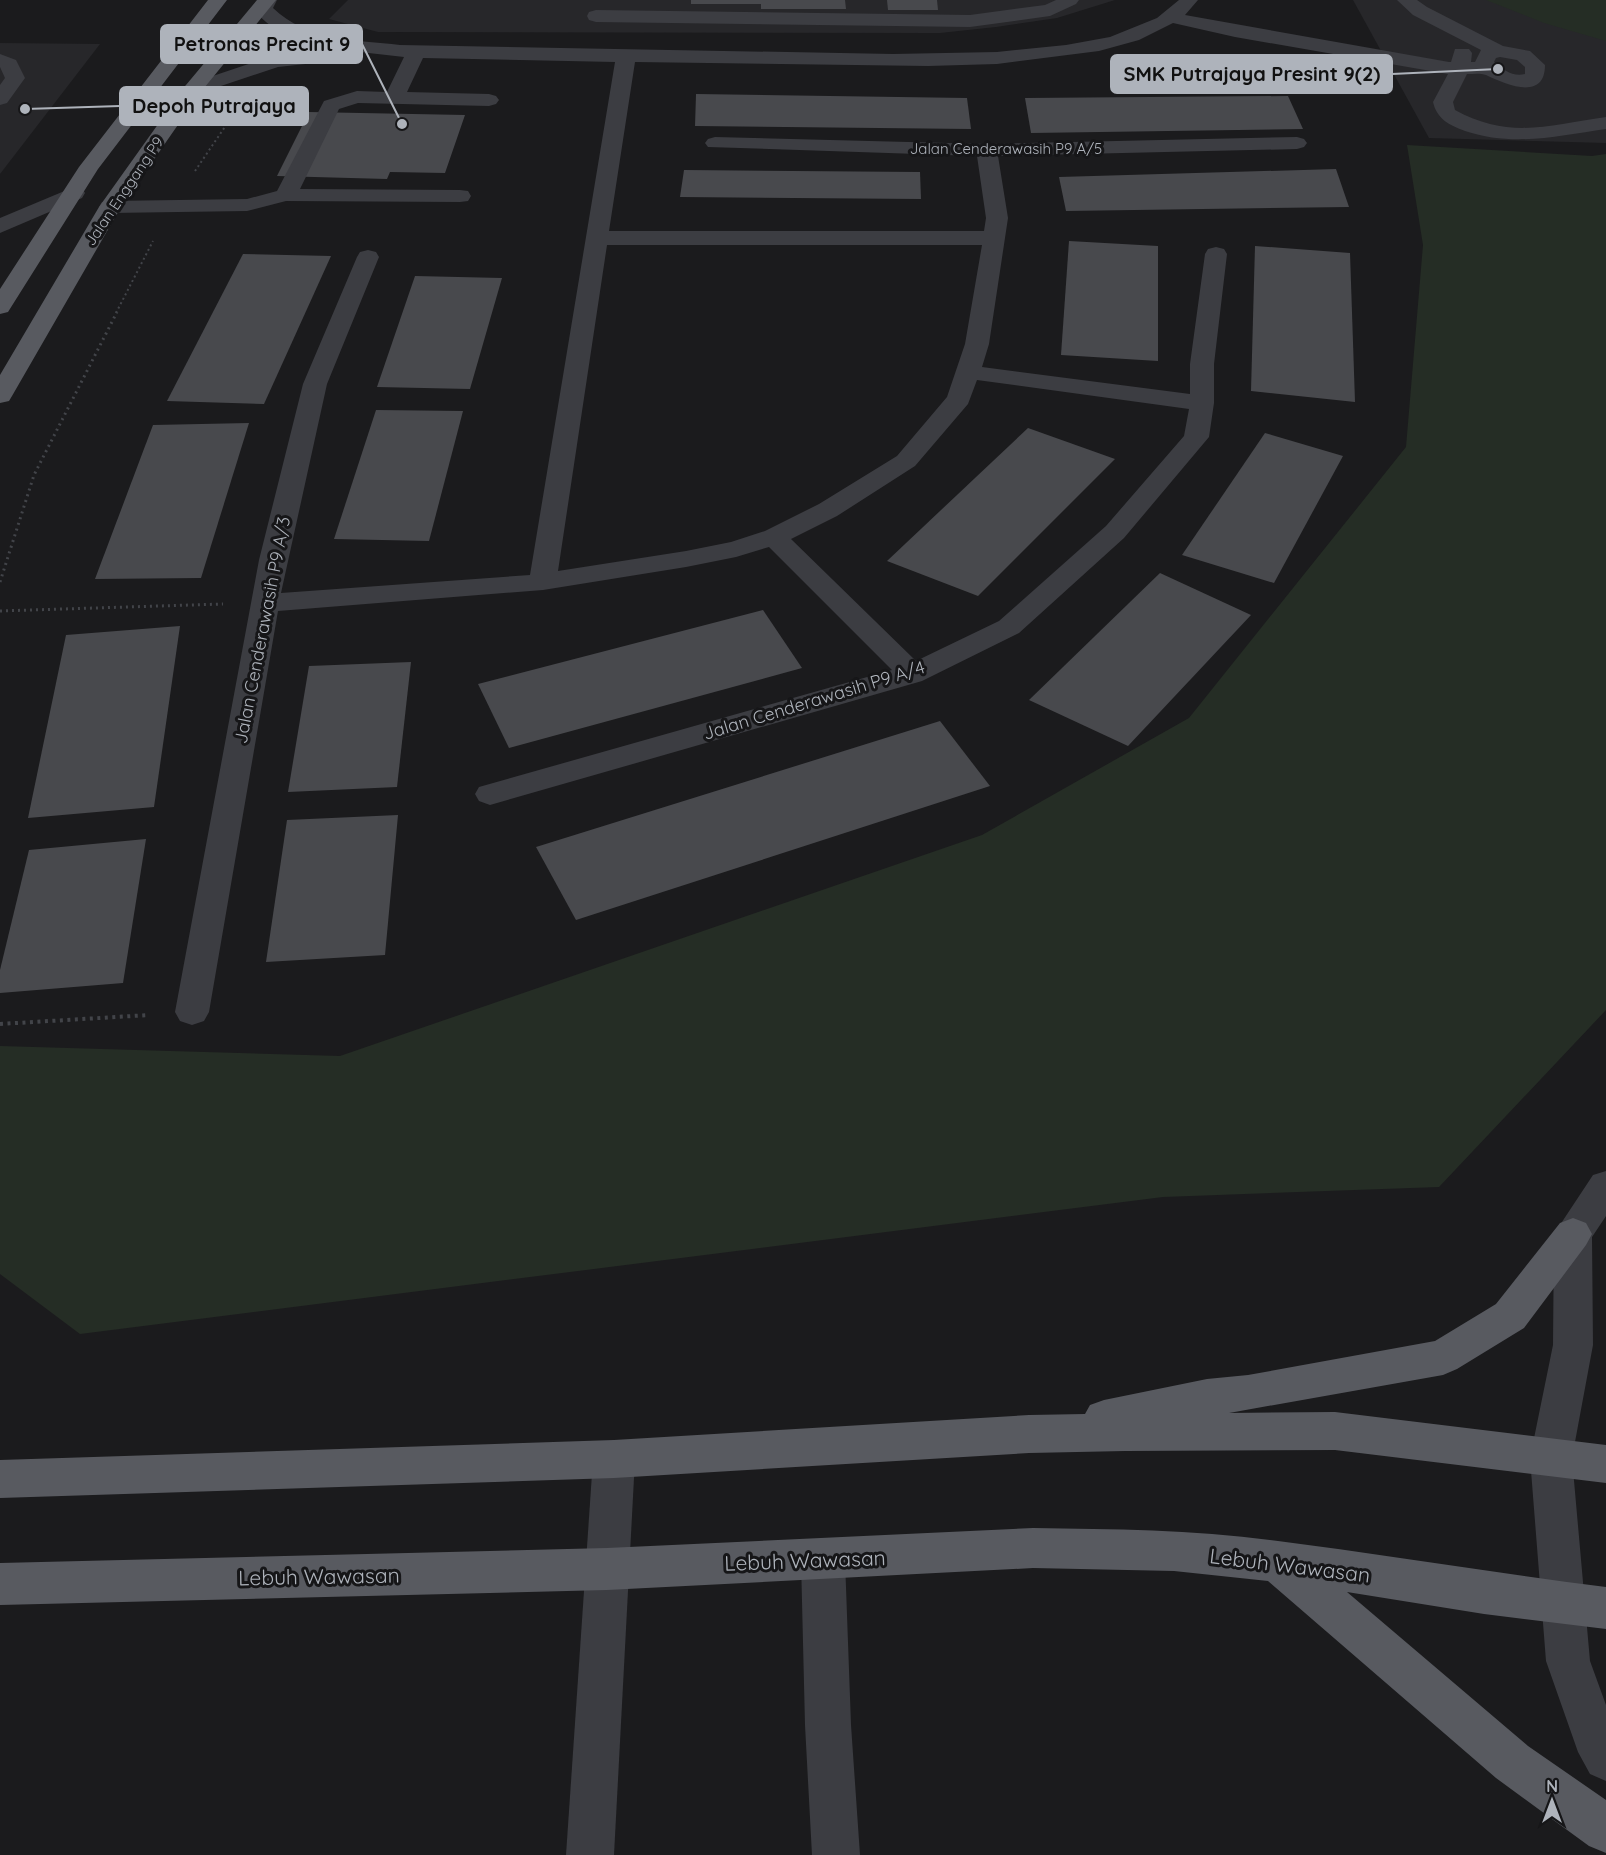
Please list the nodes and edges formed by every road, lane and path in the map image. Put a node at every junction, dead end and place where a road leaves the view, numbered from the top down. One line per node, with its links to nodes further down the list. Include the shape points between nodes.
1 (218, 0): 23 (main road, via 89,167)
2 (268, 0): 10 (street, via 263,9 273,21 299,34); 15 (main road, Jalan Enggang P9)
3 (1070, 0): 8 (street, via 1050,10 970,21)
4 (1406, 0): 13 (street, via 1492,58)
5 (1188, 1): 6 (street); 9 (street)
6 (1210, 7)
7 (1245, 14): 13 (street)
8 (596, 16)
9 (1170, 17): 11 (street, via 1097,46 1004,58); 13 (street, via 1235,31)
10 (408, 52): 11 (street); 14 (street); 16 (street)
11 (626, 56): 29 (street)
12 (0, 60): 17 (street, via 9,64 15,78)
13 (1461, 61): 19 (street, via 1443,102 1446,113 1479,131 1509,135 1542,133)
14 (275, 62): 15 (street); 27 (path, via 269,75 243,99)
15 (193, 89): 26 (main road, Jalan Enggang P9)
16 (394, 98): 18 (street); 24 (street, via 357,97 331,105)
17 (0, 99)
18 (489, 100)
19 (1606, 123)
20 (715, 143): 22 (street, Jalan Cenderawasih P9 A/5)
21 (1297, 143): 22 (street, Jalan Cenderawasih P9 A/5)
22 (987, 150): 30 (street, via 997,218)
23 (74, 194): 28 (street); 33 (main road)
24 (286, 195): 25 (street); 27 (street, via 247,205)
25 (460, 196)
26 (110, 207): 27 (street); 35 (main road, Jalan Enggang P9)
27 (170, 207): 38 (path, via 34,476)
28 (0, 226)
29 (597, 238): 30 (street); 39 (street)
30 (994, 238): 34 (street, via 977,344)
31 (1216, 254): 36 (street, Jalan Cenderawasih P9 A/4, via 1202,364)
32 (368, 257): 40 (street, Jalan Cenderawasih P9 A/3, via 315,384)
33 (0, 307)
34 (968, 372): 36 (street); 37 (street, via 959,399 906,461 828,510)
35 (0, 396)
36 (1202, 403): 42 (street, Jalan Cenderawasih P9 A/4, via 1196,437 1115,532 1009,627)
37 (774, 537): 39 (street, via 686,559); 42 (street)
38 (0, 582)
39 (543, 582): 40 (street)
40 (266, 603): 41 (path); 44 (street, Jalan Cenderawasih P9 A/3)
41 (0, 611)
42 (912, 674): 43 (street, Jalan Cenderawasih P9 A/4)
43 (490, 794)
44 (192, 1012): 45 (path)
45 (0, 1024)
46 (1606, 1186): 47 (street)
47 (1573, 1234): 48 (main road, via 1510,1316 1443,1357 1207,1397); 49 (street, via 1574,1344)
48 (1029, 1434): 49 (main road, via 1335,1431); 50 (main road)
49 (1551, 1458): 51 (main road); 57 (street)
50 (614, 1459): 52 (main road); 55 (street)
51 (1606, 1464)
52 (0, 1479)
53 (823, 1560): 54 (main road, Lebuh Wawasan, via 1033,1548 1174,1551); 55 (main road, Lebuh Wawasan); 61 (street)
54 (1276, 1561): 57 (main road, Lebuh Wawasan); 59 (main road, via 1512,1762)
55 (607, 1569): 56 (main road, Lebuh Wawasan); 60 (street)
56 (0, 1584)
57 (1585, 1606): 58 (street, via 1568,1661 1594,1736)
58 (1606, 1758)
59 (1606, 1829)
60 (590, 1855)
61 (836, 1855)

